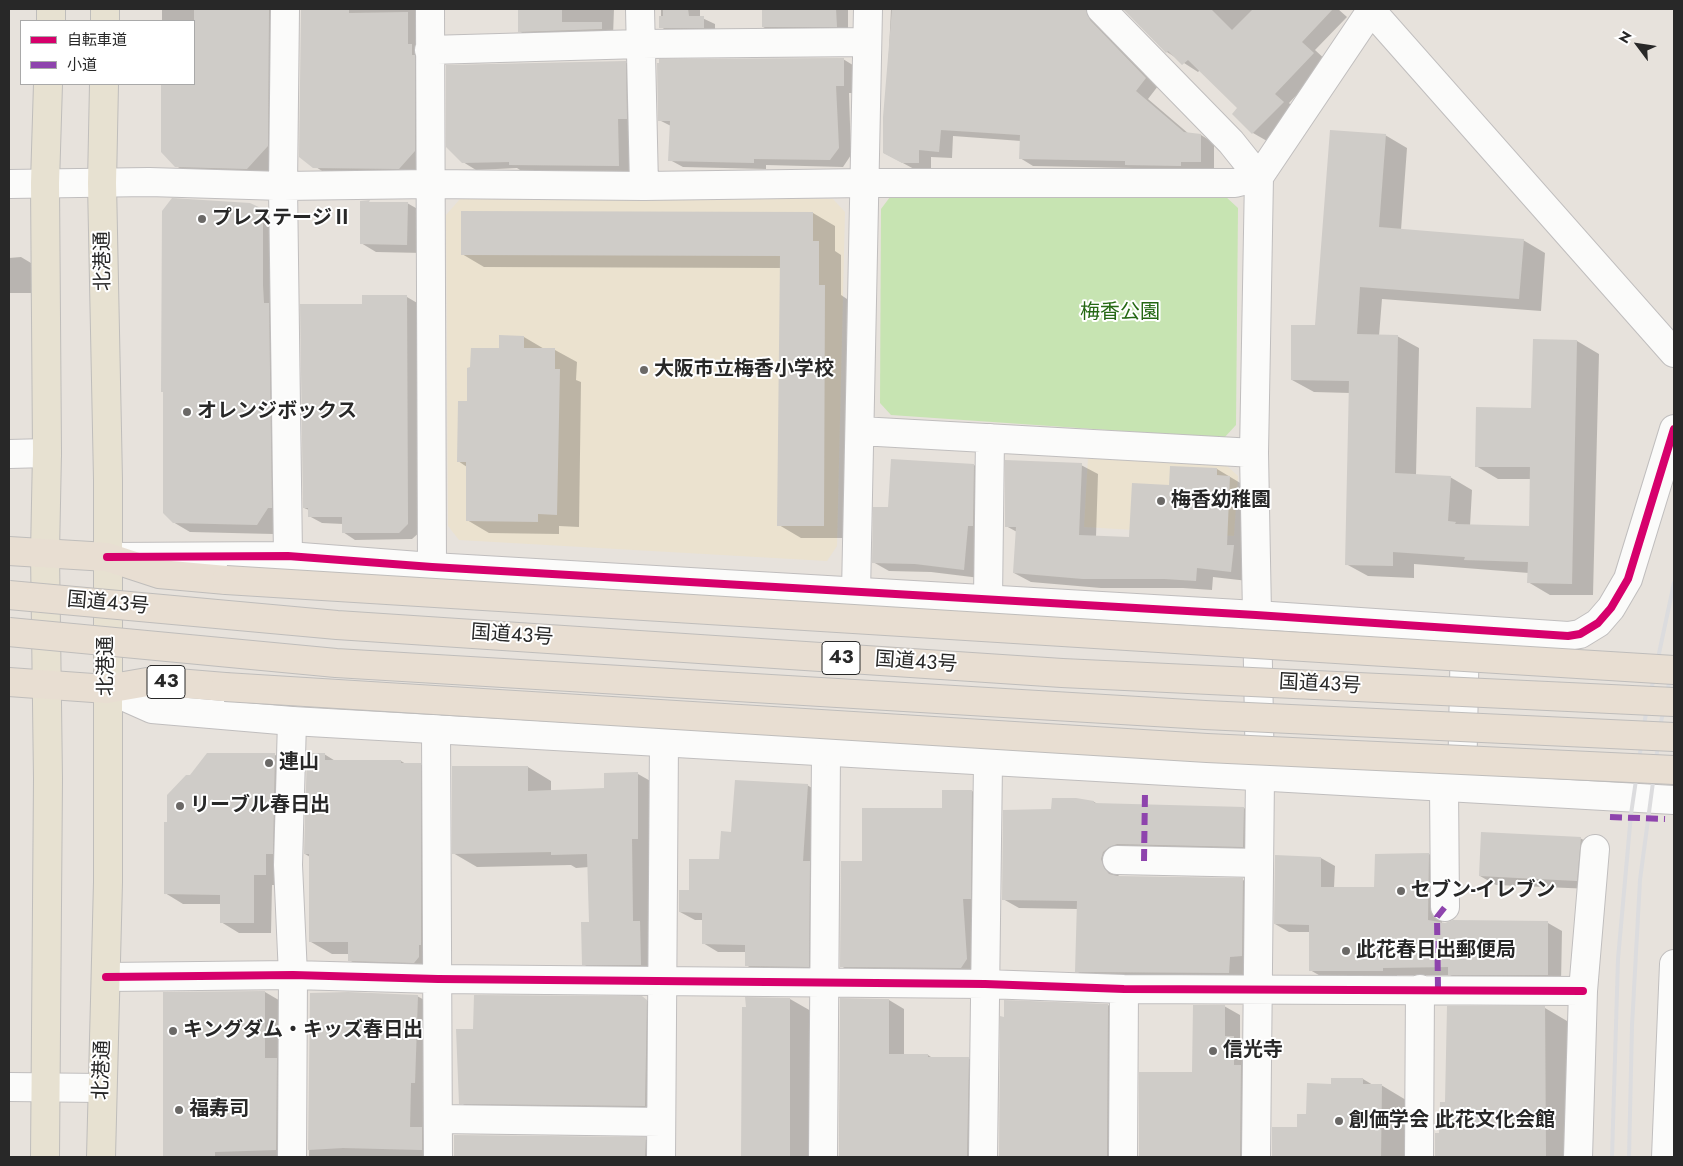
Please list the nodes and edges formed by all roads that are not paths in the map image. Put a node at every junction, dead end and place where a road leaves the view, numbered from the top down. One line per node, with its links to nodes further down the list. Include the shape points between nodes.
1 (285, 9): 18 (street)
2 (430, 9): 9 (street)
3 (640, 9): 8 (street)
4 (868, 9): 7 (street)
5 (1102, 9): 12 (street, via 1241,153)
6 (1371, 9): 12 (street); 20 (street)
7 (867, 42): 8 (street); 14 (street)
8 (641, 44): 9 (street); 19 (street)
9 (430, 50): 17 (street)
10 (48, 85): 16 (main road)
11 (104, 85): 13 (main road, 北港通)
12 (1259, 177): 14 (street, via 1235,183); 25 (street)
13 (102, 183): 16 (street); 18 (street); 30 (main road, 北港通)
14 (865, 183): 19 (street); 22 (street)
15 (9, 184): 16 (street)
16 (45, 184): 24 (main road)
17 (430, 184): 18 (street); 19 (street); 31 (street)
18 (283, 186): 29 (street)
19 (644, 186)
20 (1674, 353)
21 (1674, 429): 36 (street, via 1634,565 1619,595 1598,623 1580,634 1568,636)
22 (860, 431): 23 (street); 32 (street)
23 (990, 438): 25 (street); 34 (street)
24 (47, 453): 26 (street); 28 (main road)
25 (1254, 453): 35 (street)
26 (9, 454)
27 (9, 551): 28 (highway)
28 (45, 553): 30 (highway); 40 (main road)
29 (288, 556): 30 (street); 31 (street)
30 (107, 557): 38 (highway, bridge, via 159,574 226,580); 41 (main road, 北港通)
31 (432, 567): 32 (street)
32 (856, 592): 34 (street)
33 (9, 595): 42 (highway, 国道43号 / 43, bridge, via 337,625 1042,671)
34 (988, 599): 35 (street)
35 (1256, 615): 36 (street); 50 (street)
36 (1465, 629): 51 (street)
37 (9, 632): 45 (highway, 国道43号 / 43, bridge, via 336,663 1205,715)
38 (1674, 670)
39 (9, 682): 40 (highway, 43)
40 (46, 685): 41 (highway, 43); 68 (main road)
41 (107, 689): 43 (street, via 152,709); 49 (highway, 43, bridge, via 153,681 1207,748); 59 (main road, 北港通)
42 (1674, 702)
43 (292, 721): 44 (street); 58 (street, via 288,865)
44 (436, 729): 46 (street); 60 (street)
45 (1674, 738)
46 (664, 741): 47 (street); 61 (street)
47 (826, 753): 48 (street); 62 (street)
48 (988, 762): 50 (street); 63 (street)
49 (1674, 770)
50 (1260, 776): 51 (street); 55 (street)
51 (1453, 788): 52 (street); 56 (street)
52 (1674, 800)
53 (1595, 849): 67 (street)
54 (1117, 860): 55 (street)
55 (1259, 863): 65 (street)
56 (1445, 906)
57 (1674, 964): 71 (street)
58 (292, 975): 59 (street); 60 (street); 76 (street)
59 (106, 977): 70 (main road, 北港通)
60 (438, 980): 61 (street); 72 (street)
61 (661, 982): 62 (street); 73 (street)
62 (825, 982): 63 (street); 79 (street)
63 (985, 984): 64 (street); 80 (street)
64 (1124, 989): 65 (street); 81 (street)
65 (1258, 989): 66 (street); 82 (street)
66 (1420, 989): 67 (street); 83 (street)
67 (1583, 991): 84 (street)
68 (46, 1086): 69 (street); 70 (street); 74 (main road)
69 (9, 1087)
70 (102, 1088): 75 (main road, 北港通)
71 (1671, 1101): 85 (street)
72 (438, 1119): 73 (street); 77 (street)
73 (661, 1122): 78 (street)
74 (45, 1157)
75 (100, 1157)
76 (292, 1157)
77 (438, 1157)
78 (661, 1157)
79 (823, 1157)
80 (983, 1157)
81 (1123, 1157)
82 (1256, 1157)
83 (1419, 1157)
84 (1578, 1157)
85 (1666, 1157)

